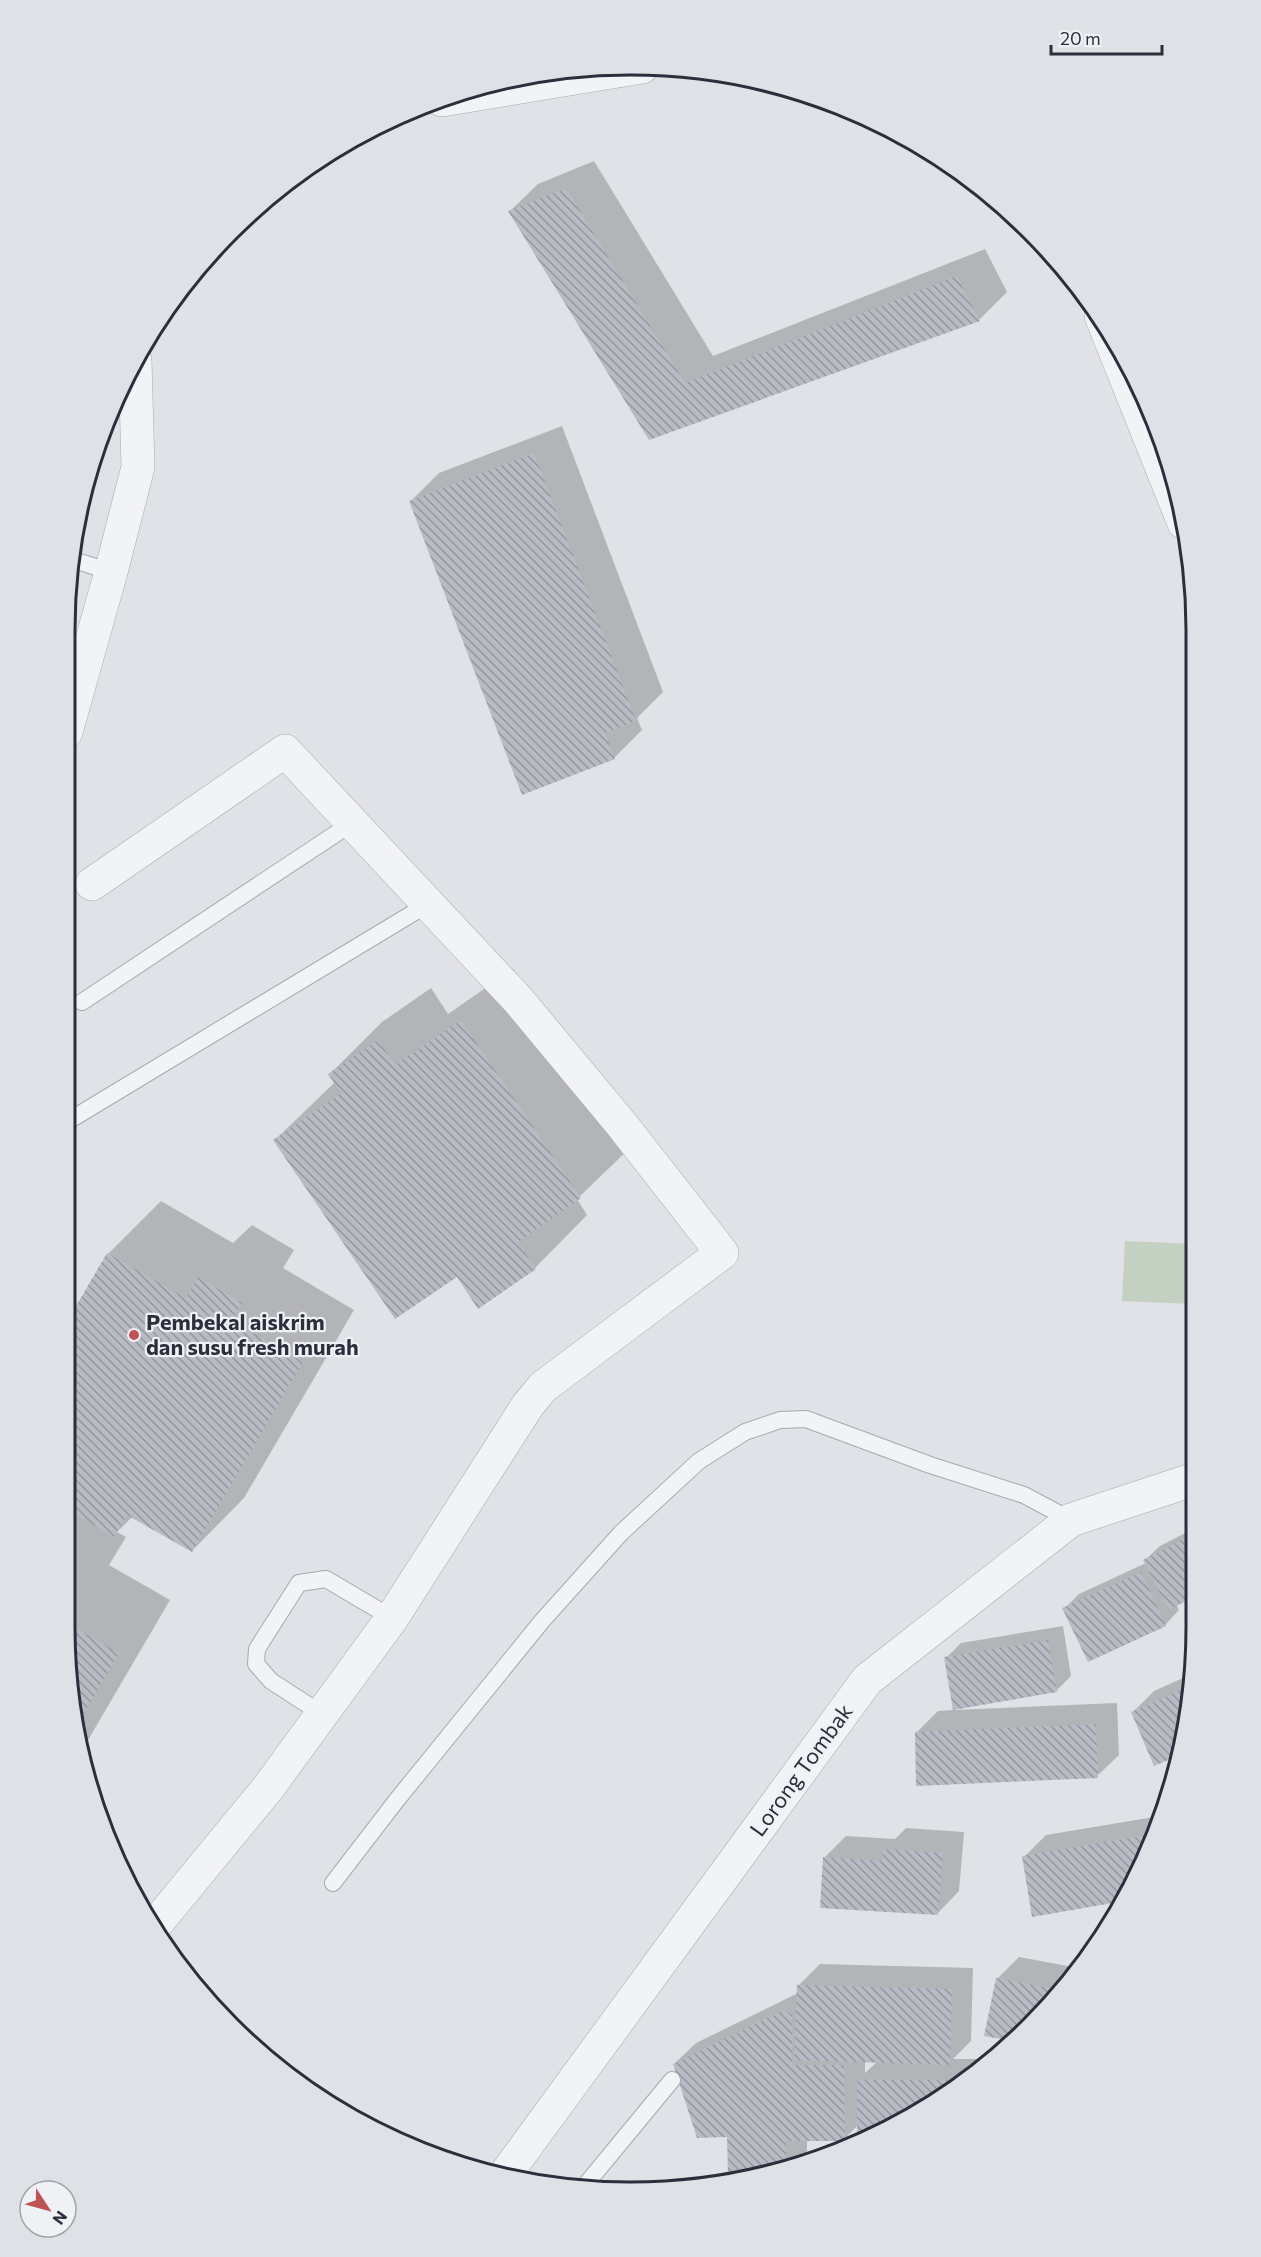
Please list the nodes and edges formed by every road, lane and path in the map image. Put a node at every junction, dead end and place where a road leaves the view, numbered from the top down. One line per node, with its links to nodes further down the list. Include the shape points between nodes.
1 (574, 78): 2 (street)
2 (509, 89)
3 (136, 378): 7 (street, via 138,467)
4 (1128, 382): 5 (street)
5 (1161, 465)
6 (80, 562): 7 (lane)
7 (111, 572): 8 (street)
8 (75, 700)
9 (352, 823): 10 (street, via 285,751); 11 (street); 12 (lane)
10 (92, 884)
11 (428, 904): 13 (lane); 16 (street, via 519,1001 722,1253 543,1387)
12 (82, 1002)
13 (75, 1117)
14 (1186, 1482): 15 (street, Lorong Tombak)
15 (1071, 1520): 18 (lane, via 1024,1495 806,1419 780,1420 745,1432 699,1461 621,1533 542,1621); 21 (street, Lorong Tombak, via 867,1680)
16 (392, 1618): 17 (street); 17 (lane, via 326,1579 299,1583 257,1650 256,1664 271,1681)
17 (322, 1714): 19 (street, via 268,1788)
18 (333, 1883)
19 (159, 1920)
20 (672, 2080): 22 (lane)
21 (510, 2168)
22 (589, 2180)

